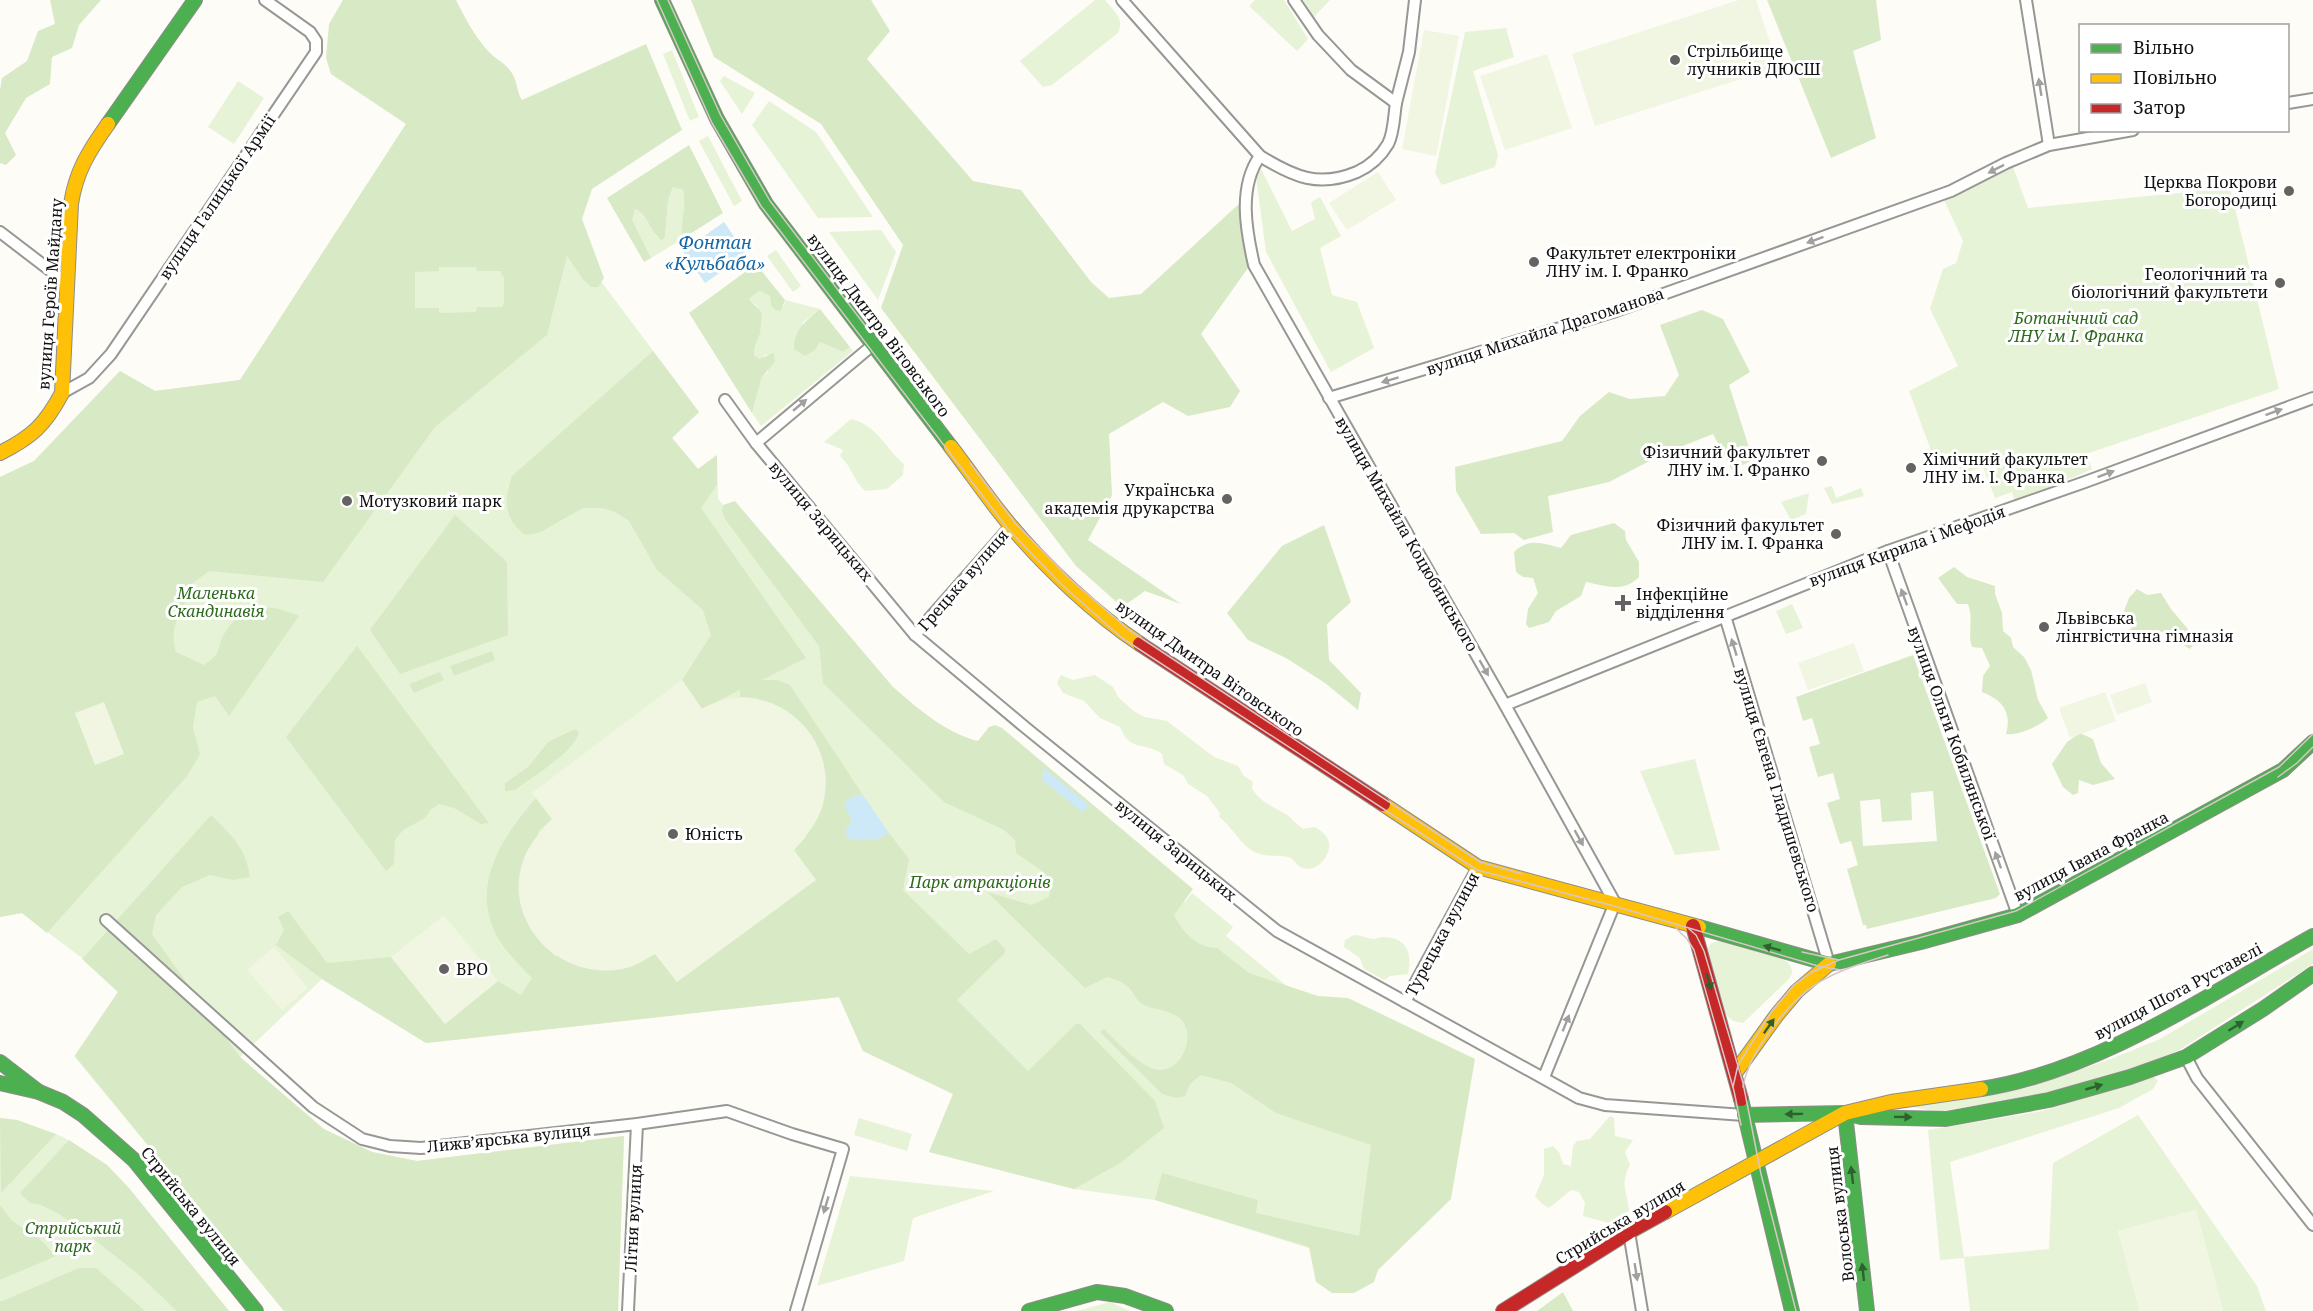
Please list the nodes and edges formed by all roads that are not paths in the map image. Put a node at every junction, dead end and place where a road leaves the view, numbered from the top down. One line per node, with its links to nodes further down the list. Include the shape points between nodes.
1 (195, 0): 15 (main road, вулиця Героїв Майдану, via 86,156 74,183 71,204)
2 (266, 0): 17 (street, вулиця Галицької Армії, via 310,32 316,41 316,52 111,354 89,378)
3 (662, 0): 16 (main road, вулиця Дмитра Вітовського, via 717,119 766,204)
4 (1122, 0): 13 (street)
5 (1294, 0): 9 (street, via 1318,35 1351,70)
6 (1414, 0): 9 (street, via 1409,52)
7 (2027, 0): 12 (street, one-way to 7)
8 (2313, 99): 10 (street)
9 (1396, 103): 13 (street, via 1389,142 1379,157 1338,180 1317,181 1285,171)
10 (2289, 103)
11 (2122, 132): 12 (street, вулиця Михайла Драгоманова)
12 (2049, 145): 18 (street, вулиця Михайла Драгоманова, one-way to 18, via 1952,191 1616,311)
13 (1260, 156): 18 (street, вулиця Михайла Коцюбинського, via 1251,170 1245,199 1254,265)
14 (0, 232): 15 (street)
15 (68, 284): 17 (main road, вулиця Героїв Майдану)
16 (874, 344): 21 (street, one-way to 16); 23 (main road, вулиця Дмитра Вітовського)
17 (62, 393): 22 (main road, вулиця Героїв Майдану, via 40,430)
18 (1329, 398): 27 (street, вулиця Михайла Коцюбинського, one-way to 27)
19 (2313, 398): 24 (street, вулиця Кирила і Мефодія, one-way to 19)
20 (725, 400): 21 (street, вулиця Зарицьких)
21 (756, 443): 26 (street, вулиця Зарицьких)
22 (0, 453)
23 (1011, 526): 26 (street, Грецька вулиця); 29 (main road, вулиця Дмитра Вітовського, via 1064,581 1125,634)
24 (1888, 551): 25 (street, вулиця Кирила і Мефодія); 31 (street, вулиця Ольги Кобилянської, one-way to 24)
25 (1725, 615): 27 (street, вулиця Кирила і Мефодія); 35 (street, вулиця Євгена Гладишевського, one-way to 25)
26 (915, 635): 37 (street, вулиця Зарицьких, via 1277,931)
27 (1505, 705): 30 (street, вулиця Михайла Коцюбинського, one-way to 30)
28 (2313, 742): 31 (main road, вулиця Івана Франка, via 2283,770)
29 (1478, 867): 30 (main road, вулиця Дмитра Вітовського); 37 (street, Турецька вулиця)
30 (1615, 903): 33 (main road, вулиця Дмитра Вітовського); 41 (street, one-way to 30)
31 (2018, 915): 35 (main road, вулиця Івана Франка)
32 (106, 920): 46 (street, Лижвʼярська вулиця, via 313,1107 362,1139 422,1148)
33 (1693, 926): 35 (main road, вулиця Дмитра Вітовського, one-way to 33); 40 (main road, one-way to 40)
34 (2313, 936): 44 (main road, вулиця Шота Руставелі, via 2155,1025 2087,1057 2012,1084)
35 (1829, 964): 40 (main road, one-way to 35, via 1776,1016)
36 (2313, 974): 38 (main road, one-way to 36)
37 (1405, 1002): 41 (street, вулиця Зарицьких)
38 (2186, 1057): 44 (main road, one-way to 38, via 1861,1117 1946,1119 2049,1100); 48 (street, via 2197,1078)
39 (0, 1062): 43 (main road)
40 (1736, 1073): 45 (main road)
41 (1544, 1077): 45 (street, вулиця Зарицьких, via 1579,1098 1605,1105)
42 (0, 1083): 43 (main road, Стрийська вулиця)
43 (39, 1092): 50 (main road, Стрийська вулиця, via 84,1115 134,1160)
44 (1845, 1113): 45 (main road, one-way to 45); 47 (main road, вулиця Шота Руставелі); 58 (main road, Волоська вулиця, one-way to 44)
45 (1744, 1115): 47 (main road)
46 (637, 1124): 51 (street, Літня вулиця); 52 (street, Лижвʼярська вулиця, one-way to 52, via 727,1111 843,1149)
47 (1755, 1164): 49 (main road, Стрийська вулиця); 57 (main road)
48 (2313, 1225)
49 (1629, 1232): 55 (main road, Стрийська вулиця); 56 (street, one-way to 56)
50 (256, 1311)
51 (628, 1311)
52 (796, 1311)
53 (1029, 1311): 54 (main road, via 1097,1292 1125,1296)
54 (1166, 1311)
55 (1503, 1311)
56 (1642, 1311)
57 (1791, 1311)
58 (1867, 1311)

